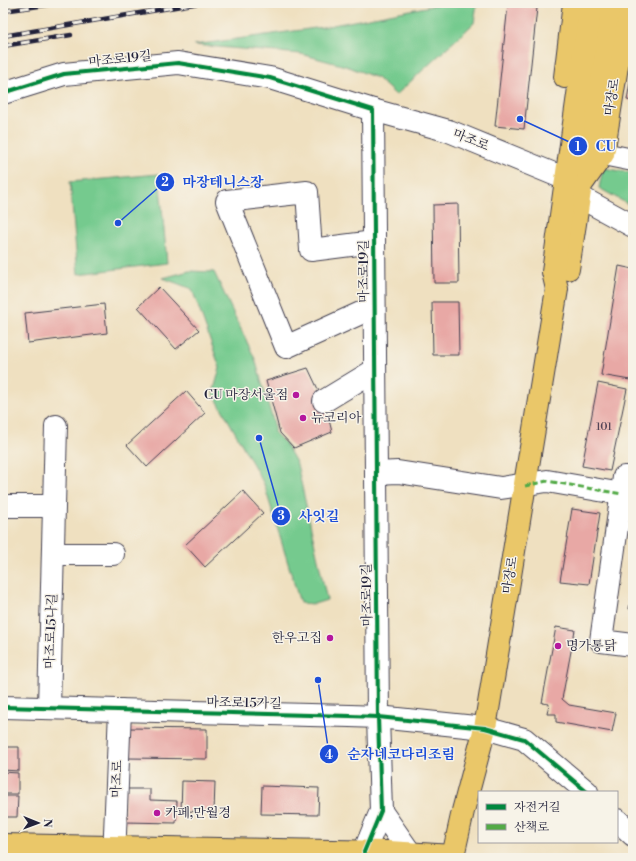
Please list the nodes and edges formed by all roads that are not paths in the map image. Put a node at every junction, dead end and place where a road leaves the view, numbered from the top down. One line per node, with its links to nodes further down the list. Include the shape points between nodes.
1 (574, 3): 9 (main road, 마장로, via 558,135 559,159)
2 (591, 3): 9 (main road, 마장로)
3 (610, 3): 9 (main road, 마장로)
4 (627, 3): 7 (main road, 마장로)
5 (3, 93): 6 (street, 마조로19길, via 64,74 178,63 270,78)
6 (373, 110): 9 (street, 마조로, via 449,131); 11 (street, 마조로19길)
7 (603, 154): 8 (street); 9 (main road, 마장로)
8 (633, 160)
9 (576, 187): 10 (street, 마조로); 17 (main road, 마장로, via 553,272 557,289)
10 (633, 226)
11 (374, 242): 12 (street, 마조로19길); 12 (street, 마조로19길, via 311,250 308,192 227,201 286,347)
12 (374, 307): 13 (street, 마조로19길)
13 (374, 370): 14 (street); 16 (street, 마조로19길)
14 (324, 401)
15 (56, 426): 20 (street, 마조로15나길)
16 (376, 473): 17 (street, via 398,472 501,488); 27 (street, 마조로19길)
17 (525, 486): 18 (street, via 547,481); 28 (main road, 마장로)
18 (627, 486): 23 (street, via 601,641)
19 (3, 506): 20 (street)
20 (54, 506): 21 (street, 마조로15나길)
21 (53, 554): 22 (street); 25 (street, 마조로15나길)
22 (113, 554)
23 (633, 645)
24 (3, 707): 25 (street, 마조로15가길)
25 (49, 708): 26 (street, 마조로15가길)
26 (120, 710): 27 (street, 마조로15가길); 34 (street, 마조로)
27 (378, 717): 28 (street, 마조로15가길); 30 (street, 마조로19길)
28 (484, 728): 29 (street, 마조로15가길, via 524,739); 37 (main road, 마장로)
29 (586, 791)
30 (381, 812): 35 (street); 36 (street)
31 (618, 821): 32 (street)
32 (633, 835)
33 (3, 845): 34 (main road)
34 (114, 853): 35 (main road)
35 (360, 854): 36 (main road)
36 (411, 854): 37 (main road)
37 (454, 857)

